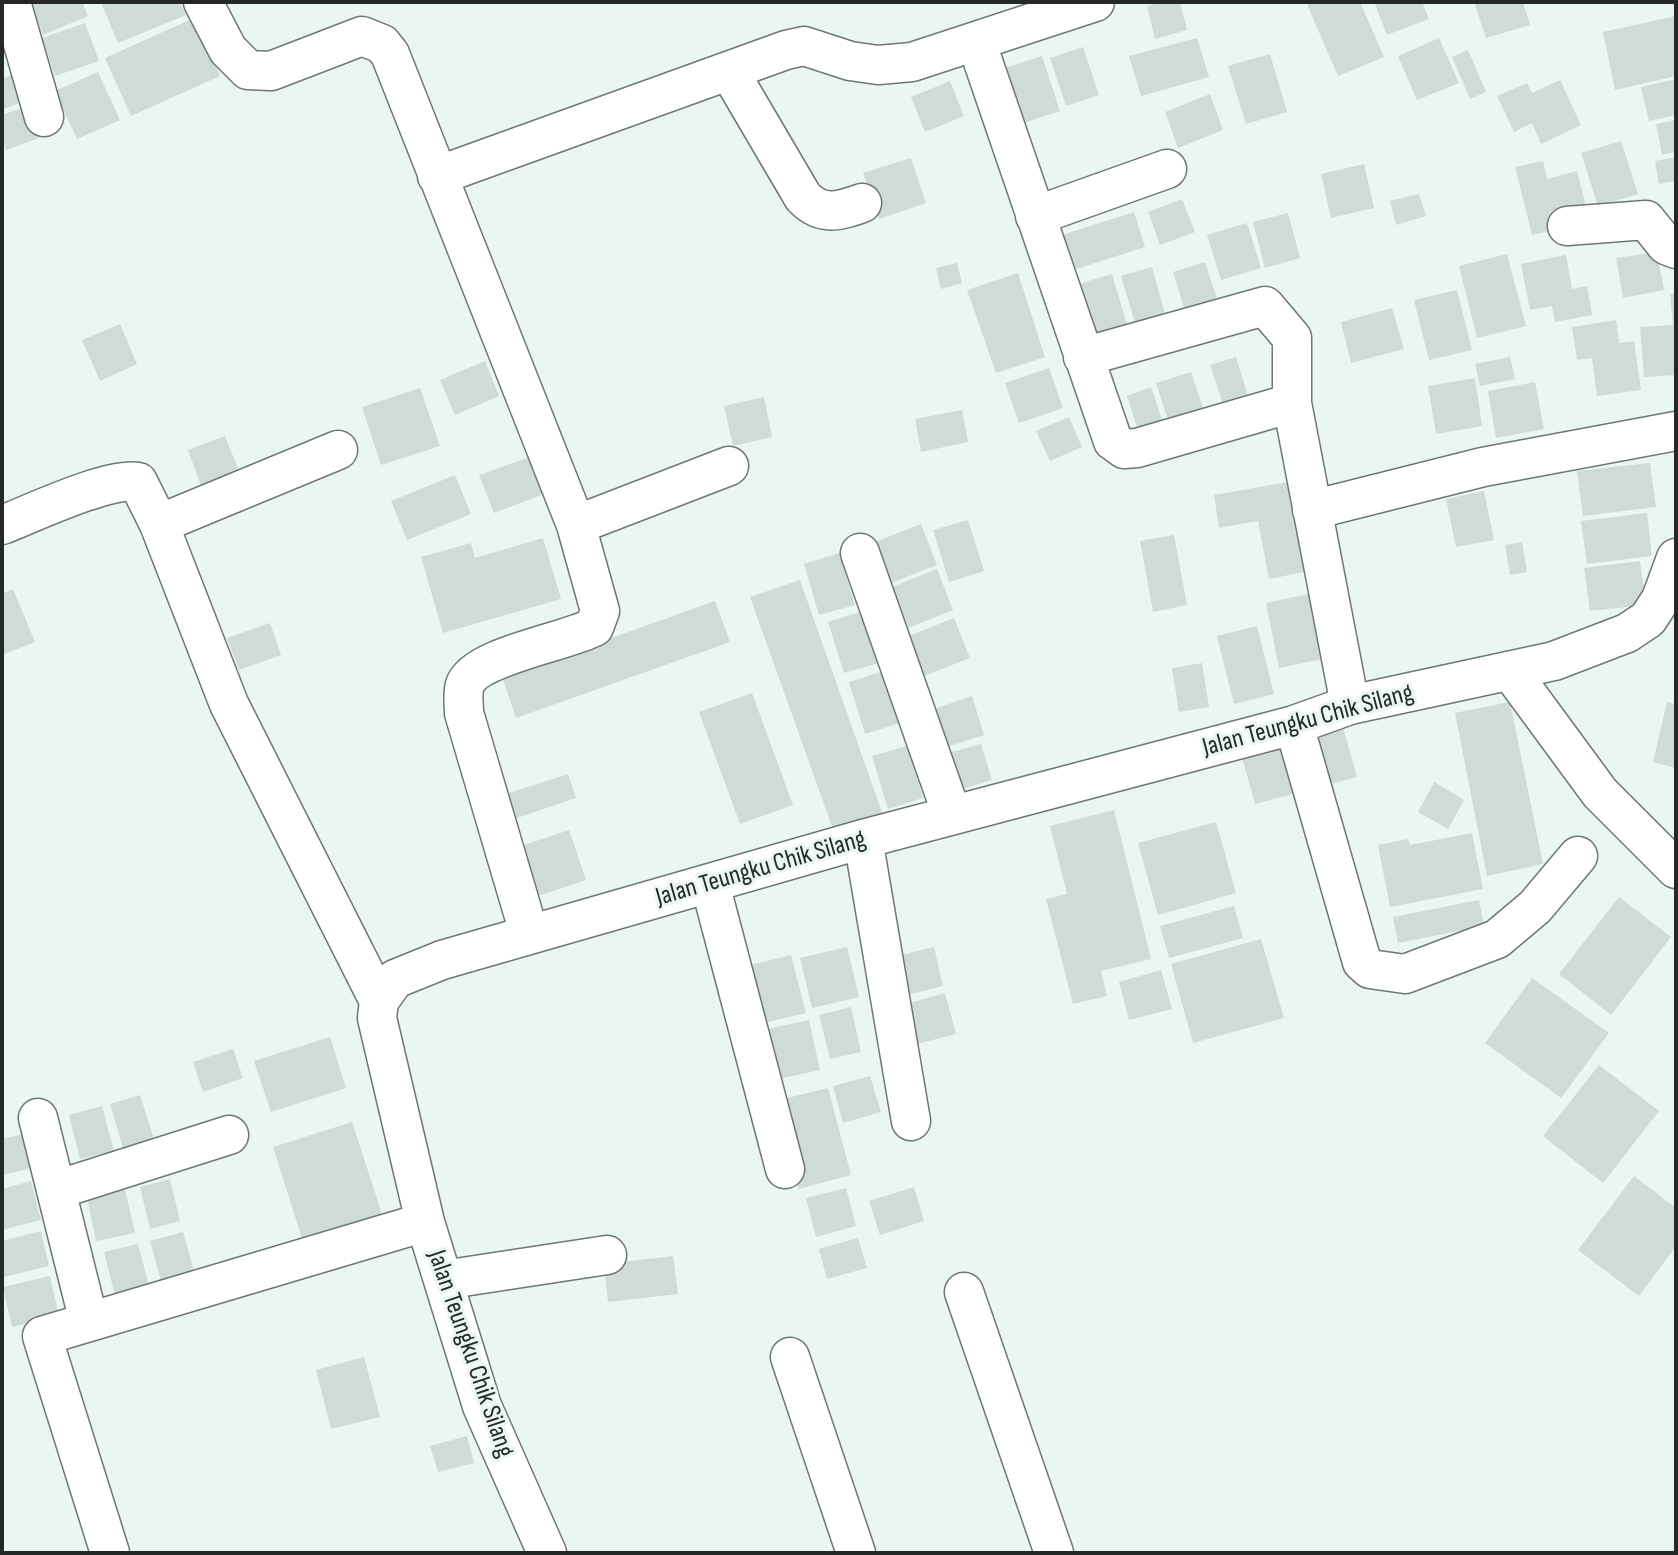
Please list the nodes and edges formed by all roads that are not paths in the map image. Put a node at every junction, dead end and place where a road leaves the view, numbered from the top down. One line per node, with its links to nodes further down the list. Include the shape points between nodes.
1 (11, 2): 6 (street)
2 (203, 2): 8 (street, via 228,50 239,64 257,73 362,36 382,44 390,54)
3 (1095, 2): 4 (street)
4 (976, 41): 5 (street, via 912,62 878,65 804,47); 10 (street)
5 (729, 71): 8 (street); 9 (street, via 812,207 835,213)
6 (44, 117)
7 (1167, 169): 10 (street)
8 (437, 176): 21 (street)
9 (863, 204)
10 (1035, 216): 13 (street)
11 (1567, 226): 12 (street, via 1646,220)
12 (1676, 249)
13 (1083, 357): 14 (street, via 1112,441 1124,449); 14 (street, via 1265,306 1292,338)
14 (1292, 403): 18 (street)
15 (1676, 431): 18 (street, via 1483,467)
16 (338, 450): 19 (street)
17 (729, 466): 21 (street)
18 (1312, 510): 25 (street)
19 (159, 524): 20 (street, via 138,482 126,480); 33 (street, via 229,704)
20 (2, 525)
21 (576, 525): 32 (street, via 600,611 594,627 505,657 470,676 464,687 464,713)
22 (860, 552): 27 (street)
23 (1676, 558): 24 (street, Jalan Teungku Chik Silang, via 1648,619 1627,633 1578,652)
24 (1511, 672): 25 (street, Jalan Teungku Chik Silang); 30 (street, via 1600,793)
25 (1350, 705): 26 (street, Jalan Teungku Chik Silang)
26 (1294, 725): 27 (street, Jalan Teungku Chik Silang); 29 (street, via 1362,962 1370,969 1405,974 1497,939 1535,907)
27 (952, 815): 28 (street, Jalan Teungku Chik Silang)
28 (863, 839): 31 (street, Jalan Teungku Chik Silang); 35 (street)
29 (1578, 856)
30 (1676, 869)
31 (710, 884): 32 (street, Jalan Teungku Chik Silang); 37 (street)
32 (529, 933): 33 (street, Jalan Teungku Chik Silang, via 405,973 387,986)
33 (379, 1001): 39 (street, Jalan Teungku Chik Silang, via 377,1018)
34 (38, 1118): 38 (street)
35 (911, 1121)
36 (229, 1136): 38 (street)
37 (785, 1169)
38 (56, 1190): 43 (street)
39 (425, 1222): 41 (street, Jalan Teungku Chik Silang); 43 (street)
40 (607, 1255): 41 (street)
41 (443, 1280): 46 (street, Jalan Teungku Chik Silang, via 482,1406)
42 (964, 1292): 48 (street)
43 (89, 1322): 45 (street, via 42,1336)
44 (790, 1357): 47 (street)
45 (110, 1553)
46 (547, 1553)
47 (856, 1553)
48 (1054, 1553)

